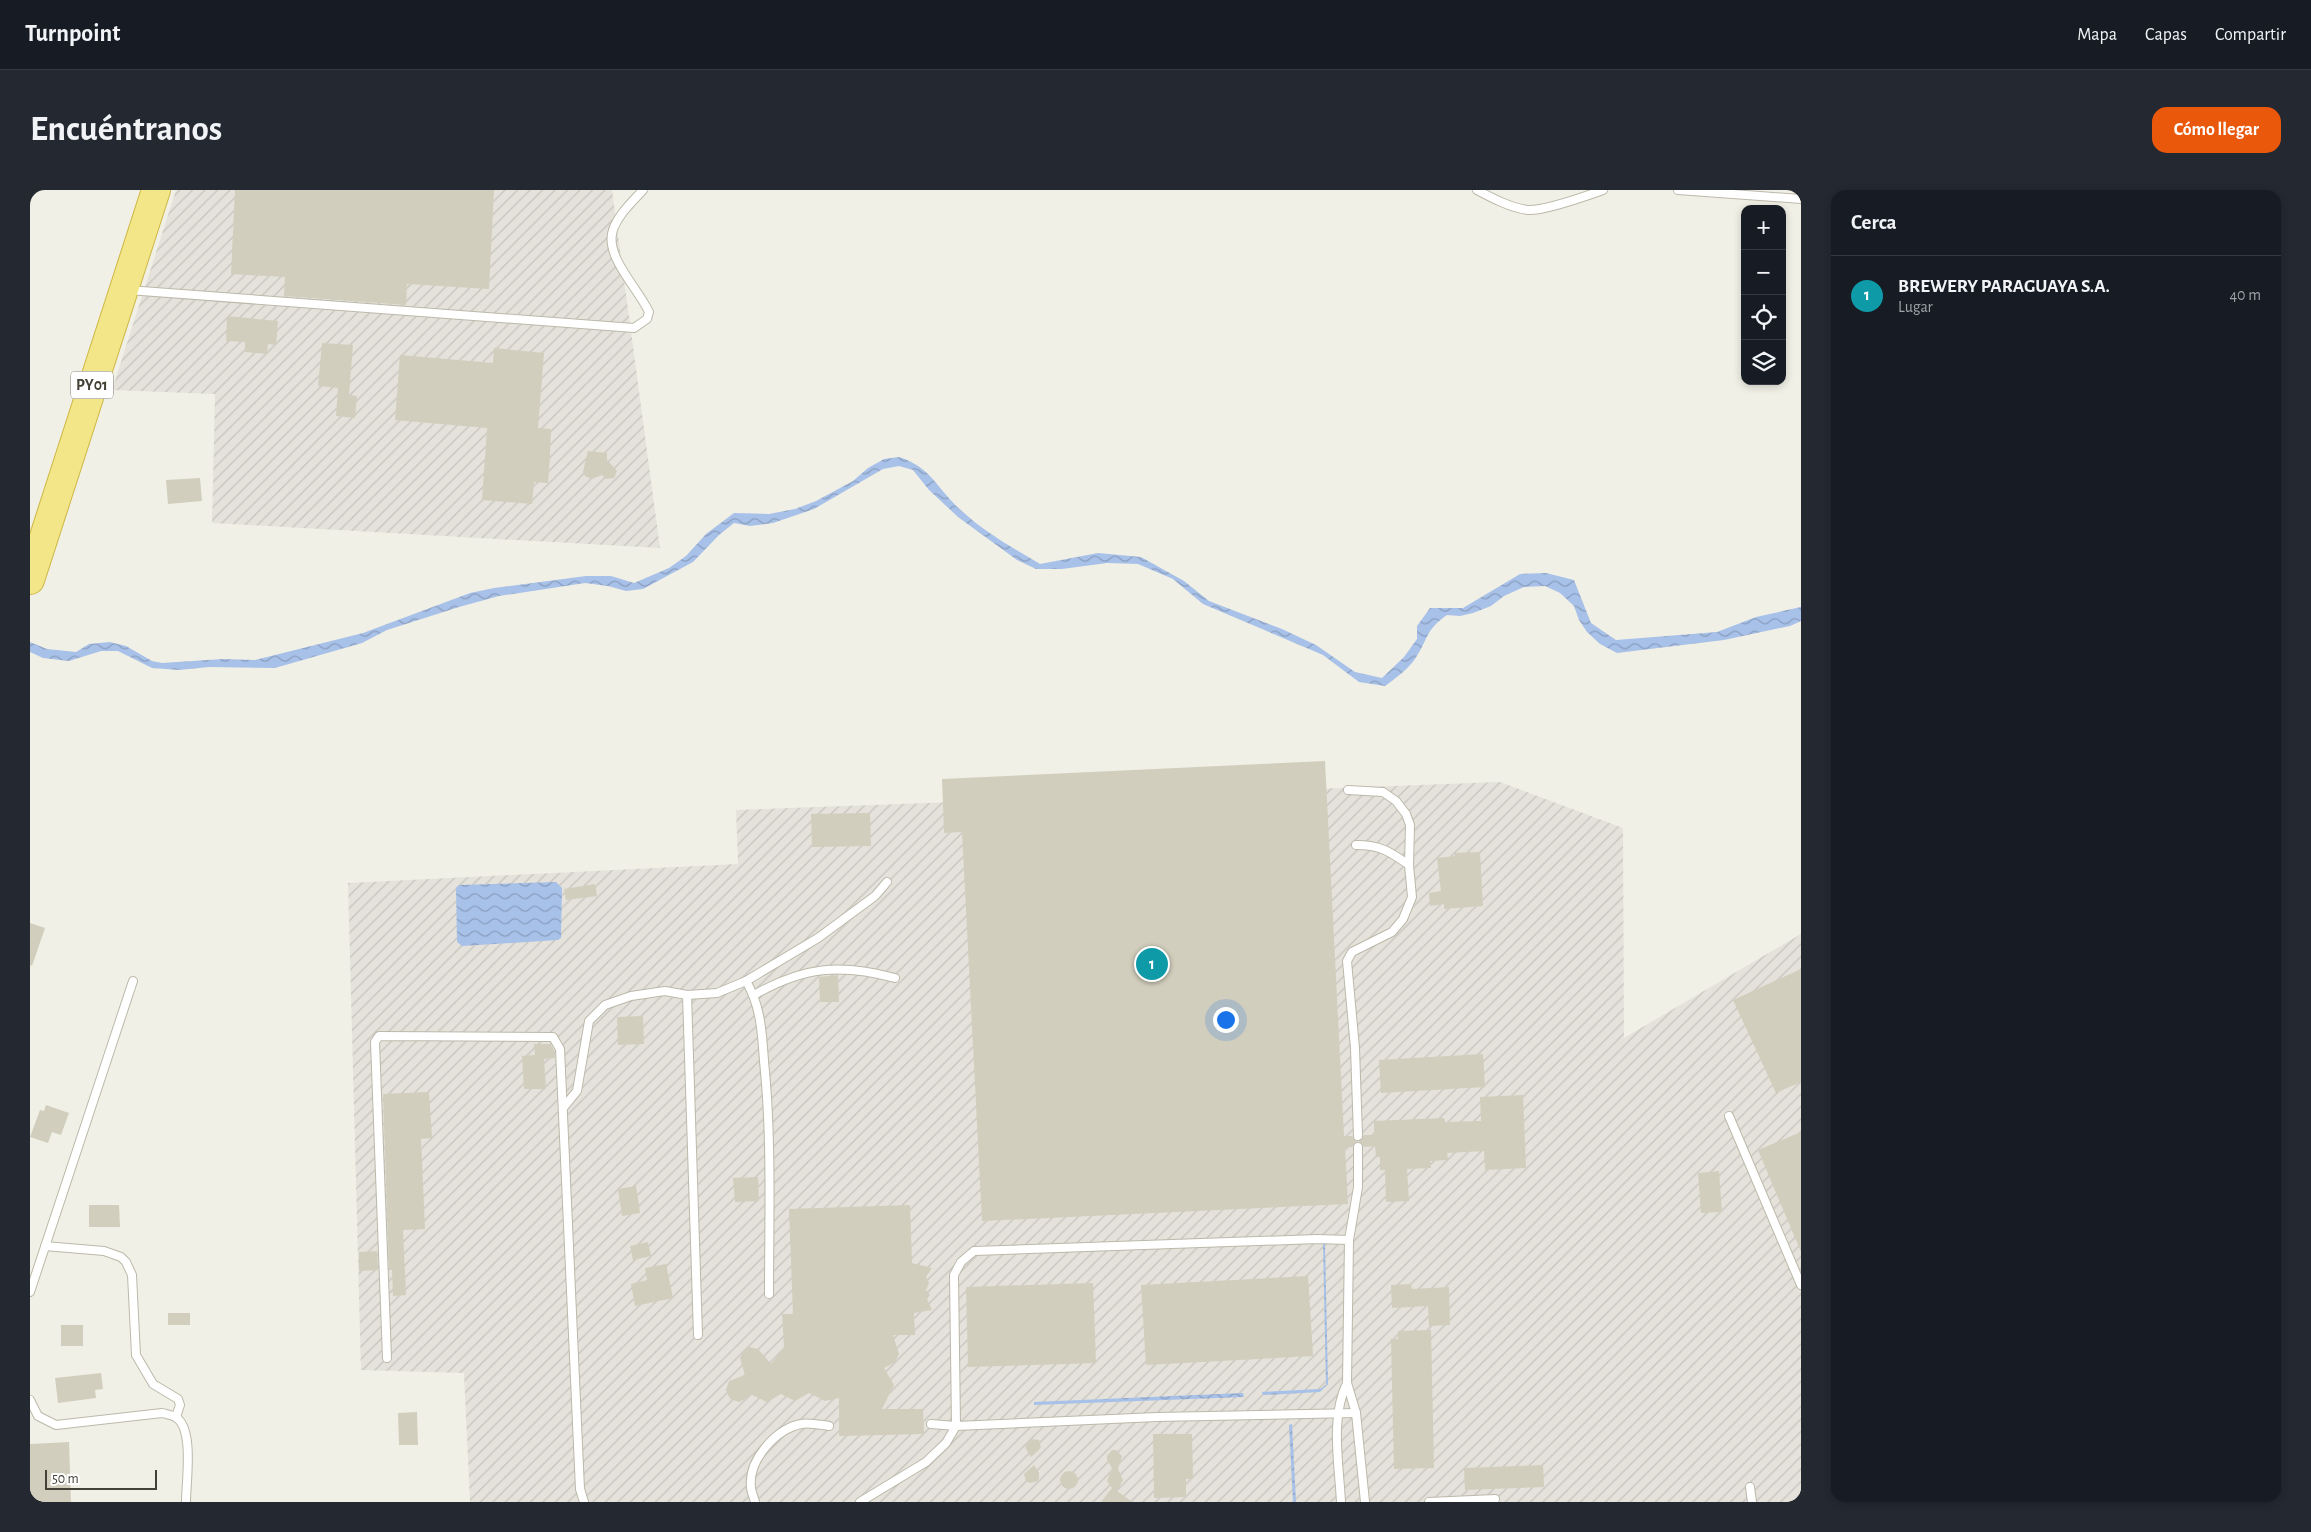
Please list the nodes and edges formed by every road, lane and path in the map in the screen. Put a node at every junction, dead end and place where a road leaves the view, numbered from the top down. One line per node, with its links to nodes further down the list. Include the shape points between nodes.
1 (156, 190): 7 (highway, PY01)
2 (643, 190): 7 (lane, via 613,228 610,240 618,262 649,312 647,319 634,328)
3 (1477, 190): 4 (lane, via 1493,199 1529,210 1566,203)
4 (1603, 190)
5 (1678, 190): 6 (lane)
6 (1801, 199)
7 (123, 289): 8 (highway, PY01)
8 (30, 580)
9 (1348, 790): 11 (lane, via 1383,792 1396,801 1410,825)
10 (1356, 844): 11 (lane, via 1386,849)
11 (1409, 865): 20 (lane, via 1412,897 1403,919 1392,932 1352,952 1347,962 1355,1048)
12 (887, 882): 15 (lane, via 875,896 818,938)
13 (895, 978): 17 (lane, via 866,970 810,970 779,981)
14 (133, 980): 23 (lane)
15 (746, 981): 16 (lane, via 717,993); 17 (lane)
16 (687, 995): 18 (lane, via 665,991 630,996 604,1005 596,1012 589,1021 584,1040 578,1090); 27 (lane)
17 (754, 995): 26 (lane, via 760,1014 769,1105)
18 (563, 1108): 28 (lane, via 560,1049 553,1037 379,1036 374,1049); 40 (lane, via 580,1489)
19 (1729, 1116): 24 (lane)
20 (1358, 1136)
21 (1358, 1147): 22 (lane, via 1358,1187)
22 (1348, 1240): 29 (lane); 36 (lane, via 974,1251 961,1262 954,1275)
23 (45, 1246): 25 (lane); 33 (lane, via 104,1251 126,1262 132,1275 136,1355 153,1384 178,1398 180,1405)
24 (1801, 1285)
25 (30, 1292)
26 (769, 1294)
27 (698, 1334)
28 (387, 1358)
29 (1347, 1382): 31 (lane); 32 (lane)
30 (30, 1400): 33 (lane, via 38,1416 56,1425 162,1413)
31 (1337, 1412): 32 (lane); 36 (lane); 43 (lane)
32 (1356, 1413): 44 (lane)
33 (176, 1418): 39 (lane, via 185,1430 187,1444)
34 (930, 1424): 36 (lane)
35 (829, 1426): 41 (lane, via 802,1424 772,1438 752,1472 750,1486)
36 (956, 1426): 42 (lane, via 946,1443 926,1462)
37 (1750, 1487): 46 (lane)
38 (1495, 1499): 45 (lane)
39 (186, 1502)
40 (584, 1502)
41 (755, 1502)
42 (860, 1502)
43 (1341, 1502)
44 (1365, 1502)
45 (1429, 1502)
46 (1752, 1502)

